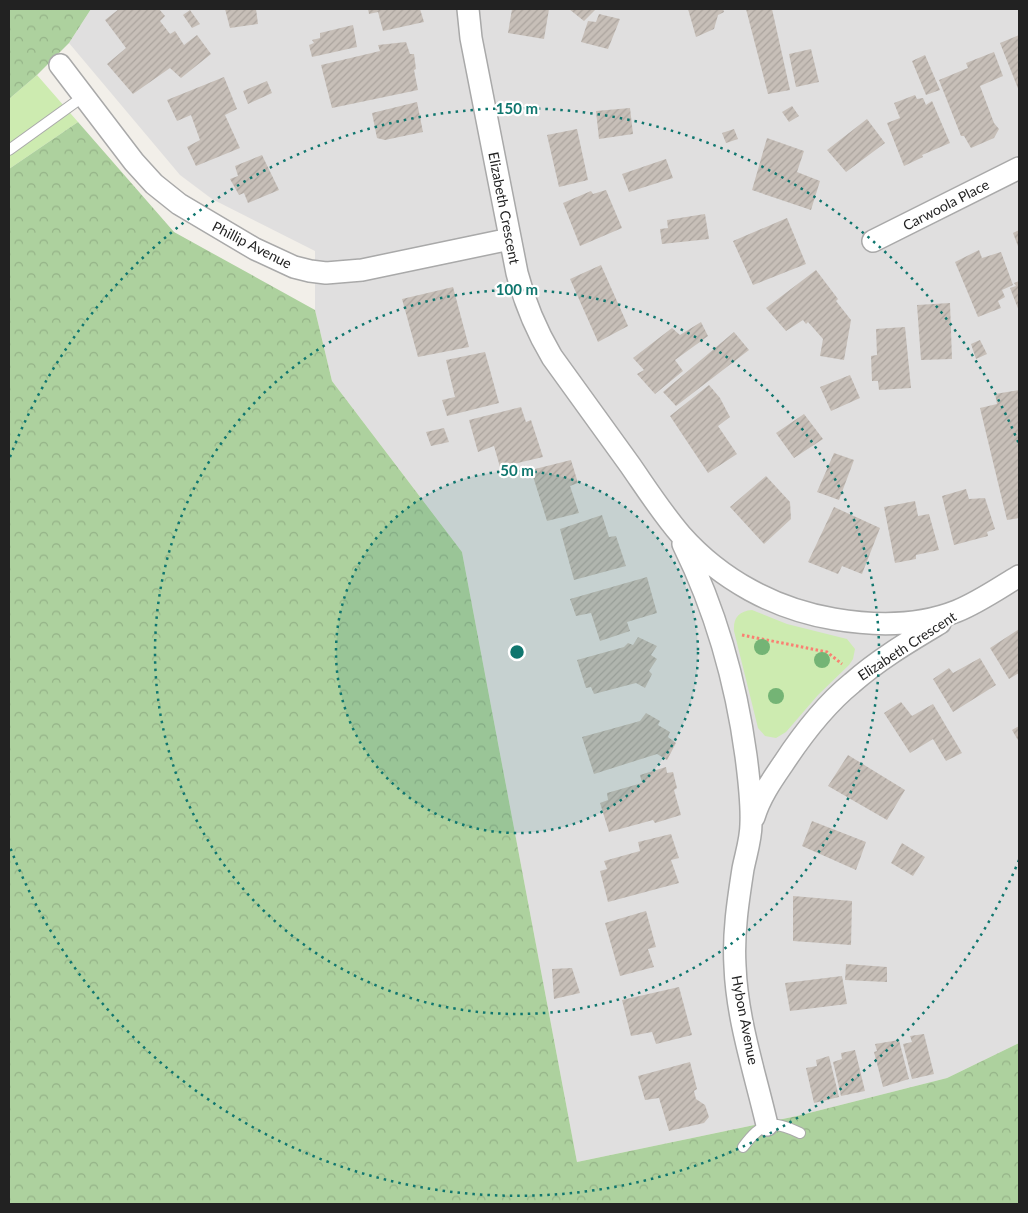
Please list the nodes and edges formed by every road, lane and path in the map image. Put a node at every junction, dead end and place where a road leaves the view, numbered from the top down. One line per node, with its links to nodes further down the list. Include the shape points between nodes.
1 (468, 9): 6 (street, Elizabeth Crescent)
2 (60, 65): 3 (street, Phillip Avenue)
3 (84, 96): 4 (lane); 6 (street, Phillip Avenue, via 134,162 168,196 254,249 294,267 342,273)
4 (9, 150)
5 (1019, 168): 7 (street, Carwoola Place)
6 (510, 239): 8 (street, Elizabeth Crescent, via 522,292 542,340)
7 (873, 241)
8 (665, 515): 10 (street, Elizabeth Crescent, via 722,573 754,592 803,613 858,623 894,624 941,617); 11 (street, Elizabeth Crescent, via 698,574)
9 (1019, 576): 10 (street, Elizabeth Crescent)
10 (970, 605): 12 (street, Elizabeth Crescent, via 896,650)
11 (720, 637): 12 (path, via 740,635 827,652); 13 (street, Elizabeth Crescent)
12 (856, 679): 14 (street, Elizabeth Crescent)
13 (733, 687): 15 (street, Hybon Avenue, via 747,766)
14 (824, 710): 15 (street, Hybon Avenue, via 767,788)
15 (751, 825): 16 (street, Hybon Avenue, via 736,920 735,967 741,1017)
16 (767, 1125): 17 (lane, via 785,1126); 18 (lane, via 755,1132)
17 (800, 1133)
18 (742, 1147)

